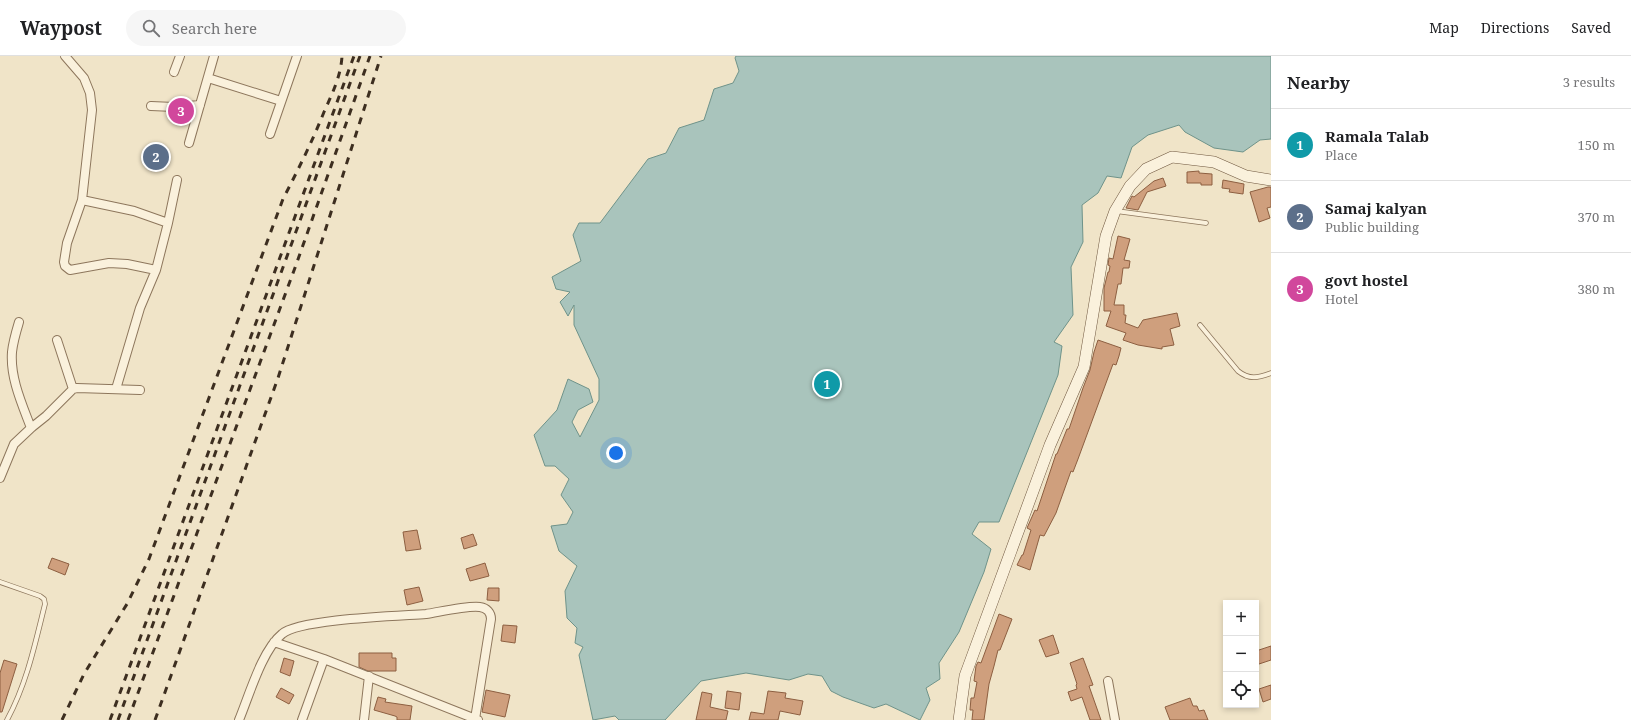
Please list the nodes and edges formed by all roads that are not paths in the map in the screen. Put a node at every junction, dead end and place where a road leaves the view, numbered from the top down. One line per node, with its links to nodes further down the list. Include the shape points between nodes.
1 (65, 56): 14 (street, via 84,78 91,101 92,118)
2 (180, 56): 5 (street)
3 (214, 56): 6 (street)
4 (297, 56): 7 (street)
5 (174, 72)
6 (208, 78): 7 (street); 8 (street)
7 (281, 101): 10 (street)
8 (200, 105): 9 (street); 11 (street)
9 (150, 106)
10 (270, 134)
11 (189, 142)
12 (177, 180): 16 (street)
13 (1271, 180): 15 (street, via 1246,176 1214,162 1172,157 1146,169 1130,186)
14 (82, 200): 16 (street, via 134,211); 18 (street, via 67,243 64,262 67,269 109,263)
15 (1115, 211): 17 (lane); 38 (street, via 1106,236 1084,367 1050,445 965,676)
16 (168, 223): 18 (street)
17 (1206, 223)
18 (156, 270): 23 (street, via 140,308)
19 (20, 322): 26 (street, via 13,345 12,364)
20 (1200, 325): 22 (lane, via 1243,375 1254,378)
21 (57, 340): 24 (street)
22 (1271, 373)
23 (116, 389): 24 (street); 25 (street)
24 (72, 390): 26 (street)
25 (140, 390)
26 (31, 428): 27 (street, via 11,449)
27 (0, 478)
28 (0, 582): 34 (lane, via 40,596 45,604 35,650 16,704)
29 (274, 642): 30 (street); 33 (street, via 289,629 298,626 482,607 491,614 491,619); 35 (street, via 266,654)
30 (324, 659): 31 (street); 36 (street)
31 (369, 676): 33 (street); 37 (street)
32 (1108, 681): 39 (street)
33 (477, 719)
34 (7, 720)
35 (239, 720)
36 (302, 720)
37 (364, 720)
38 (959, 720)
39 (1115, 720)

